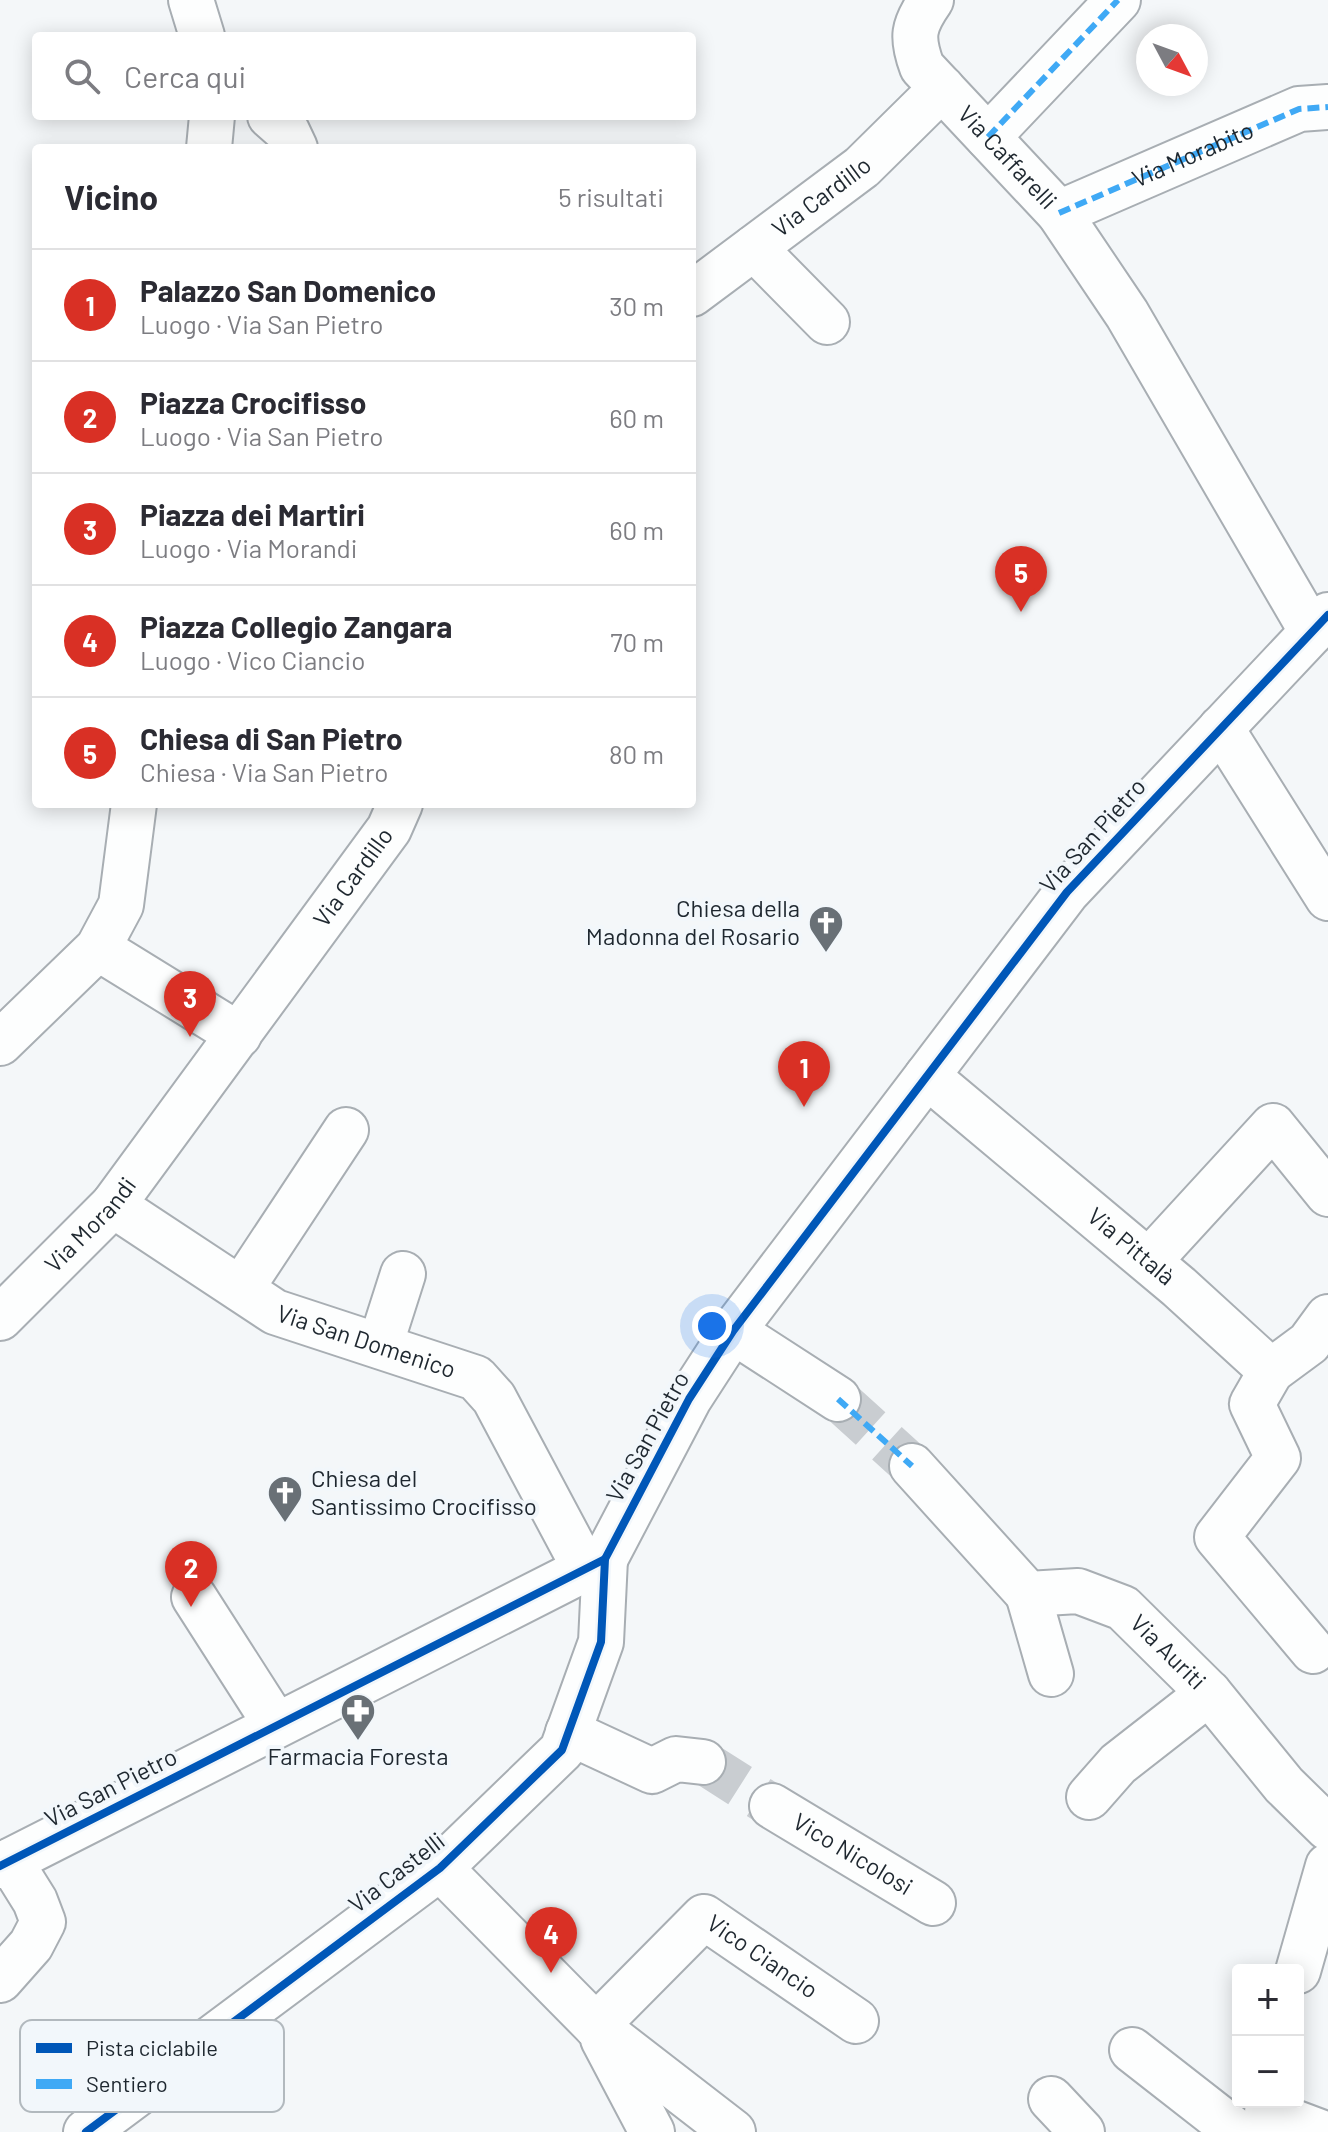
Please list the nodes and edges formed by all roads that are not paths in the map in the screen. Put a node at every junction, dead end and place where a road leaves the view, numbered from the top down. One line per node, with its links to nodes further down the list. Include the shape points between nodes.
1 (191, 0): 4 (street)
2 (931, 0): 5 (street, Via Caffarelli, via 918,19 913,43 922,67)
3 (1118, 0): 9 (street)
4 (201, 32)
5 (942, 88): 9 (street, Via Caffarelli); 13 (street, Via Cardillo, via 862,167)
6 (1328, 107): 12 (street, Via Morabito, via 1299,109)
7 (212, 120): 10 (street)
8 (275, 120): 11 (street)
9 (988, 137): 12 (street, Via Caffarelli)
10 (209, 144)
11 (293, 144)
12 (1059, 213): 16 (street, Via Caffarelli)
13 (754, 248): 14 (street, Via Cardillo); 15 (street)
14 (696, 291)
15 (827, 322)
16 (1320, 623): 17 (street, Via San Pietro)
17 (1221, 728): 20 (street); 24 (street, Via San Pietro, via 1067,892)
18 (133, 808): 21 (street, via 121,905)
19 (398, 808): 22 (street, Via Cardillo, via 389,829)
20 (1328, 898)
21 (98, 948): 22 (street); 23 (street)
22 (239, 1035): 27 (street, Via Morandi)
23 (0, 1043)
24 (927, 1076): 28 (street, Via Pittalà); 33 (street, Via San Pietro)
25 (346, 1130): 30 (street)
26 (1328, 1194): 28 (street, via 1273,1126)
27 (113, 1205): 30 (street, Via San Domenico); 32 (street, Via Morandi)
28 (1149, 1261): 35 (street, Via Pittalà)
29 (403, 1274): 34 (street)
30 (241, 1289): 34 (street, Via San Domenico, via 275,1312)
31 (1328, 1317): 35 (street, via 1309,1343)
32 (0, 1318)
33 (733, 1331): 36 (street); 38 (street, Via San Pietro)
34 (380, 1346): 38 (street, Via San Domenico, via 476,1378 494,1398)
35 (1271, 1371): 41 (street, via 1252,1404 1278,1458 1217,1537)
36 (838, 1399)
37 (912, 1466): 39 (street)
38 (595, 1564): 44 (street, Via San Pietro); 45 (street, Via Castelli, via 601,1642)
39 (1028, 1594): 42 (street); 43 (street, Via Auriti, via 1078,1591 1123,1608)
40 (194, 1597): 44 (street)
41 (1313, 1651)
42 (1051, 1674)
43 (1209, 1693): 47 (street, via 1118,1764); 49 (street, Via Auriti, via 1284,1785)
44 (276, 1725): 50 (street, Via San Pietro)
45 (568, 1732): 46 (street, via 652,1771 676,1759); 52 (street, Via Castelli, via 562,1750)
46 (703, 1762)
47 (1089, 1797)
48 (772, 1806): 53 (street, Vico Nicolosi)
49 (1328, 1828)
50 (5, 1864): 55 (street, via 35,1901 43,1922 31,1945)
51 (1328, 1866): 54 (street)
52 (440, 1868): 56 (street, Via Castelli); 58 (street)
53 (933, 1903)
54 (1300, 1964)
55 (0, 1980)
56 (236, 2020)
57 (856, 2021): 58 (street, Vico Ciancio, via 704,1917)
58 (596, 2026): 64 (street); 65 (street)
59 (1132, 2050): 62 (street)
60 (1051, 2099): 66 (street)
61 (113, 2112): 63 (street, Via Castelli)
62 (1254, 2120): 67 (street)
63 (86, 2132)
64 (652, 2132)
65 (733, 2132)
66 (1082, 2132)
67 (1320, 2132)

